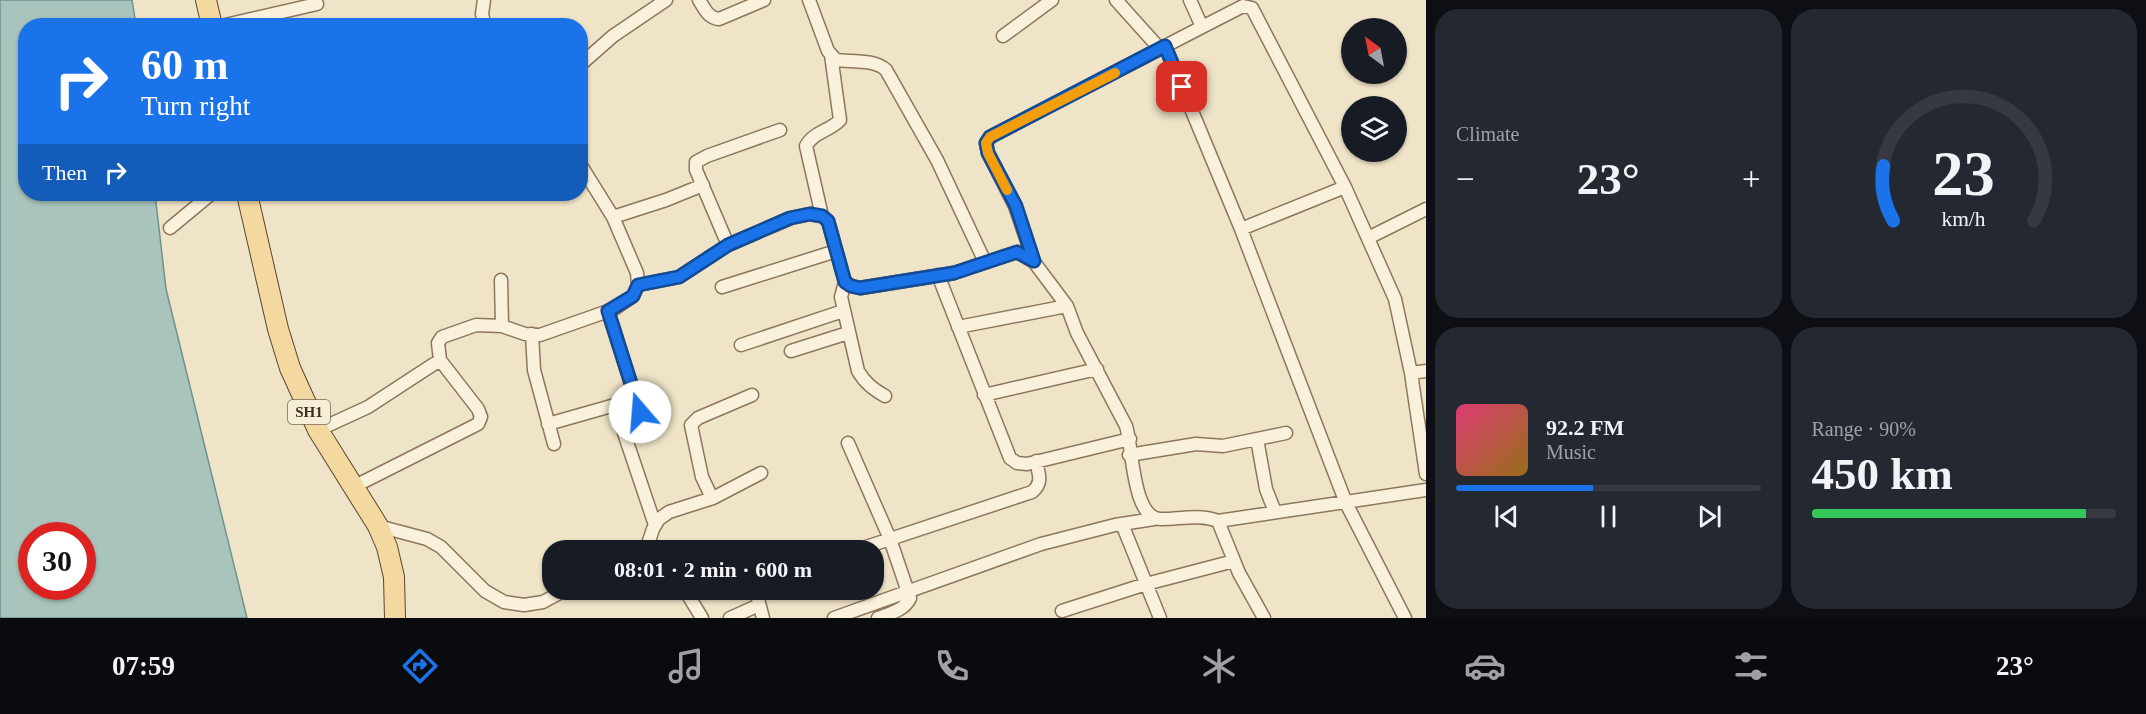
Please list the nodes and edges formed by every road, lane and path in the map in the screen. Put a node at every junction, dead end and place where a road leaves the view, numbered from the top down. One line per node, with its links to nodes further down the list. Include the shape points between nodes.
1 (206, 0): 13 (main road)
2 (484, 0): 15 (street)
3 (666, 0): 20 (street)
4 (699, 0): 5 (street, via 712,18 719,19)
5 (764, 0)
6 (809, 0): 19 (street)
7 (1052, 0): 17 (street)
8 (1116, 0): 18 (street)
9 (1190, 0): 16 (street)
10 (1255, 0): 12 (street)
11 (317, 4): 14 (street)
12 (1243, 6): 16 (street); 24 (street, via 1255,12)
13 (210, 18)
14 (256, 18)
15 (483, 18)
16 (1202, 27): 18 (street)
17 (1004, 36)
18 (1162, 48): 31 (street); 35 (street, via 990,137 986,143 1016,206)
19 (831, 56): 28 (street, via 840,120 809,139 806,146); 36 (street, via 836,60 874,63 886,70 937,160)
20 (588, 58)
21 (780, 130): 23 (street, via 696,162)
22 (588, 176): 29 (street)
23 (703, 185): 29 (street); 33 (street)
24 (1345, 187): 31 (street); 32 (street)
25 (203, 201): 30 (street)
26 (249, 201): 62 (main road, SH1, via 283,347)
27 (1426, 209): 32 (street)
28 (822, 216): 33 (street, via 790,218); 34 (street, via 828,221)
29 (614, 217): 40 (street, via 637,273)
30 (170, 228)
31 (1241, 230): 75 (street)
32 (1368, 238): 54 (street, via 1395,299)
33 (728, 245): 40 (street, via 679,277)
34 (836, 251): 39 (street); 41 (street)
35 (1034, 261): 36 (street, via 1017,252); 42 (street)
36 (985, 262): 37 (street)
37 (938, 275): 39 (street, via 860,288); 46 (street)
38 (501, 280): 45 (street)
39 (845, 282): 44 (street)
40 (638, 285): 43 (street, via 633,296)
41 (722, 287)
42 (1067, 306): 46 (street); 52 (street)
43 (608, 311): 48 (street, via 540,335); 58 (street)
44 (843, 311): 47 (street); 49 (street)
45 (502, 326): 48 (street); 51 (street, via 476,325 442,338 438,343)
46 (958, 327): 56 (street)
47 (849, 333): 50 (street); 57 (street, via 858,371 873,389)
48 (532, 334): 60 (street, via 534,370)
49 (741, 345)
50 (790, 351)
51 (440, 360): 62 (street, via 368,407); 72 (street, via 478,409 478,424)
52 (1097, 369): 56 (street); 64 (street)
53 (1426, 371): 54 (street)
54 (1411, 373): 71 (street)
55 (752, 395): 74 (street, via 698,418 691,425 702,477)
56 (984, 395): 69 (street, via 1010,458 1017,463)
57 (885, 396)
58 (636, 399): 59 (street); 60 (street)
59 (640, 412)
60 (548, 424): 67 (street)
61 (621, 428): 80 (street)
62 (318, 430): 72 (main road, SH1)
63 (1286, 433): 65 (street)
64 (1130, 439): 68 (street); 69 (street)
65 (1257, 439): 68 (street); 76 (street, via 1266,489)
66 (848, 443): 82 (street)
67 (554, 444)
68 (1130, 454): 77 (street, via 1136,485 1147,514)
69 (1036, 461): 82 (street, via 1040,480 1032,492)
70 (761, 473): 74 (street)
71 (1426, 474)
72 (353, 487): 81 (main road, SH1)
73 (1426, 490): 75 (street)
74 (712, 498): 80 (street, via 669,512)
75 (1346, 503): 76 (street); 101 (street)
76 (1275, 512): 78 (street)
77 (1154, 519): 78 (street); 79 (street)
78 (1218, 521): 85 (street)
79 (1122, 524): 86 (street); 87 (street, via 1041,544)
80 (655, 525): 83 (street)
81 (378, 526): 88 (street, via 427,539 441,547 485,591 504,602 524,605); 93 (main road, SH1, via 391,562)
82 (890, 539): 84 (street); 87 (street)
83 (650, 540)
84 (884, 541)
85 (1234, 561): 86 (street); 100 (street)
86 (1146, 584): 92 (street); 99 (street)
87 (908, 591): 97 (street); 98 (street, via 908,604)
88 (547, 600)
89 (691, 600): 94 (street)
90 (758, 600): 91 (street)
91 (759, 605): 95 (street); 96 (street)
92 (1062, 611)
93 (395, 618)
94 (702, 618)
95 (730, 618)
96 (763, 618)
97 (834, 618)
98 (878, 618)
99 (1160, 618)
100 (1264, 618)
101 (1405, 618)

